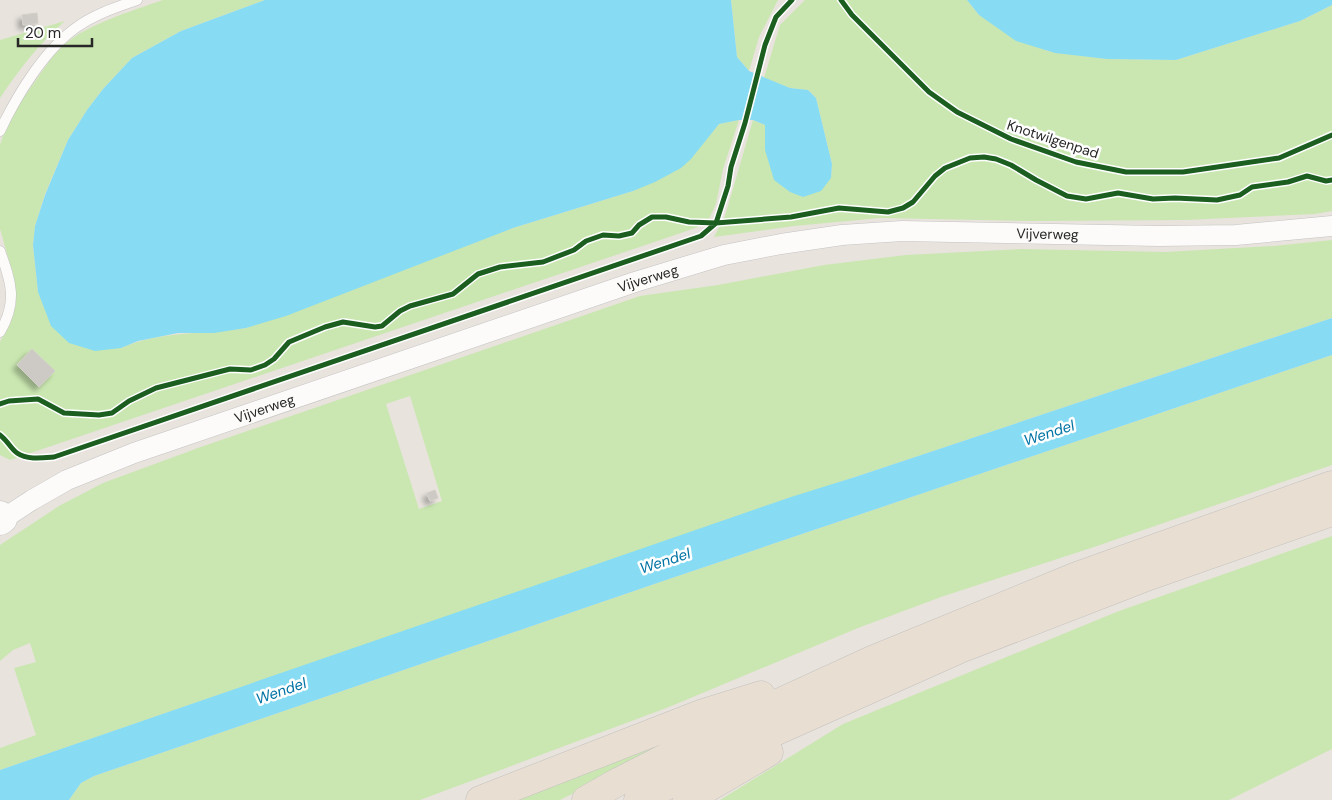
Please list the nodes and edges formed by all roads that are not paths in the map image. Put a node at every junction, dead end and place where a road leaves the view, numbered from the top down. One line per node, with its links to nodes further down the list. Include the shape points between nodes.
1 (137, 0): 2 (lane, via 102,13 60,41 12,105)
2 (0, 131)
3 (1332, 226): 8 (street, Vijverweg, via 1236,235 1159,236 902,231 781,244 724,255 635,282 126,456 67,480)
4 (0, 251): 5 (lane, via 12,292 6,321)
5 (0, 332)
6 (1332, 485): 9 (highway, via 1077,576)
7 (1332, 512): 10 (highway, via 1149,576 960,648)
8 (1, 518)
9 (872, 660): 11 (highway, via 703,713); 12 (highway, via 728,726)
10 (823, 709): 13 (highway); 14 (highway, via 765,755)
11 (480, 800)
12 (586, 800)
13 (638, 800)
14 (688, 800)

